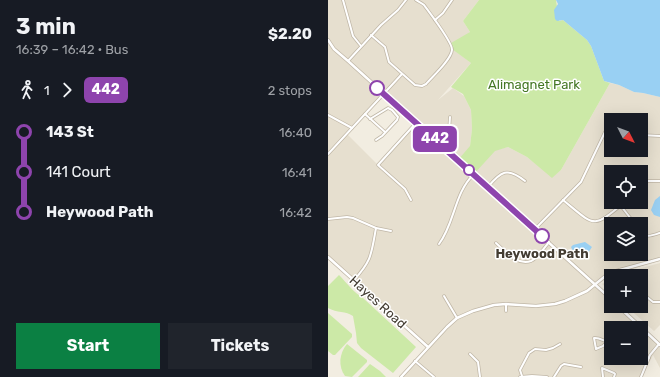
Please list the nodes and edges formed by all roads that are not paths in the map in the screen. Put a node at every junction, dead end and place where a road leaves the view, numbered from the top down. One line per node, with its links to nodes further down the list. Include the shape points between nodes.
1 (343, 0): 8 (street, via 353,36)
2 (406, 0): 6 (street)
3 (416, 0): 5 (street)
4 (452, 0): 5 (street)
5 (435, 21): 10 (street, via 452,45 450,57 422,86 414,85)
6 (371, 35): 8 (street); 10 (street, via 385,47 389,62)
7 (328, 40): 9 (street)
8 (361, 46): 9 (street)
9 (348, 61): 11 (street)
10 (402, 74): 11 (street)
11 (384, 93): 12 (street); 16 (street)
12 (365, 114): 15 (street); 17 (street)
13 (328, 115): 17 (street)
14 (450, 117): 23 (street, via 449,130)
15 (370, 119): 18 (street); 18 (street, via 385,109 392,110 398,120)
16 (416, 122): 23 (street); 30 (street, via 378,165 405,189)
17 (352, 128): 24 (street)
18 (385, 132): 22 (street)
19 (604, 134): 31 (street, via 581,182)
20 (648, 135): 21 (street)
21 (660, 136)
22 (376, 140)
23 (439, 143): 25 (street)
24 (328, 154)
25 (474, 174): 29 (street); 41 (street, via 461,190 448,230)
26 (525, 181): 29 (street, via 517,175 504,172)
27 (648, 181): 28 (street)
28 (660, 181)
29 (488, 187): 35 (street)
30 (411, 200)
31 (564, 200): 32 (street, via 587,220 594,222 602,220); 35 (street)
32 (616, 209)
33 (328, 219): 34 (street, via 353,218)
34 (376, 228): 36 (street); 44 (street, via 369,261)
35 (535, 229): 39 (street)
36 (391, 231)
37 (660, 232): 38 (street)
38 (648, 236)
39 (549, 242): 40 (street, via 535,258 525,262 513,259); 45 (street)
40 (496, 243)
41 (438, 244)
42 (328, 257): 44 (street, Hayes Road)
43 (660, 259): 45 (street, via 609,273)
44 (354, 280): 57 (street, Hayes Road)
45 (594, 284): 46 (street); 50 (street, via 587,291 555,304)
46 (604, 293)
47 (444, 296): 53 (street)
48 (648, 298): 49 (street, via 653,302)
49 (660, 302)
50 (506, 304): 51 (street); 53 (street, via 483,307)
51 (506, 310)
52 (626, 313): 56 (street)
53 (457, 318): 57 (street)
54 (606, 343): 54 (street, via 596,349 594,338 597,338)
55 (560, 344): 65 (street, via 554,348 535,349 529,352 520,370)
56 (660, 344): 59 (street)
57 (428, 347): 60 (street)
58 (470, 354): 64 (street, via 478,362)
59 (649, 358): 70 (street)
60 (415, 361): 62 (street); 63 (street)
61 (581, 367): 67 (street, via 564,364)
62 (401, 377)
63 (434, 377)
64 (480, 377)
65 (521, 377): 66 (street)
66 (547, 377)
67 (554, 377)
68 (603, 377): 69 (street, via 602,368 614,372)
69 (614, 377)
70 (641, 377)

